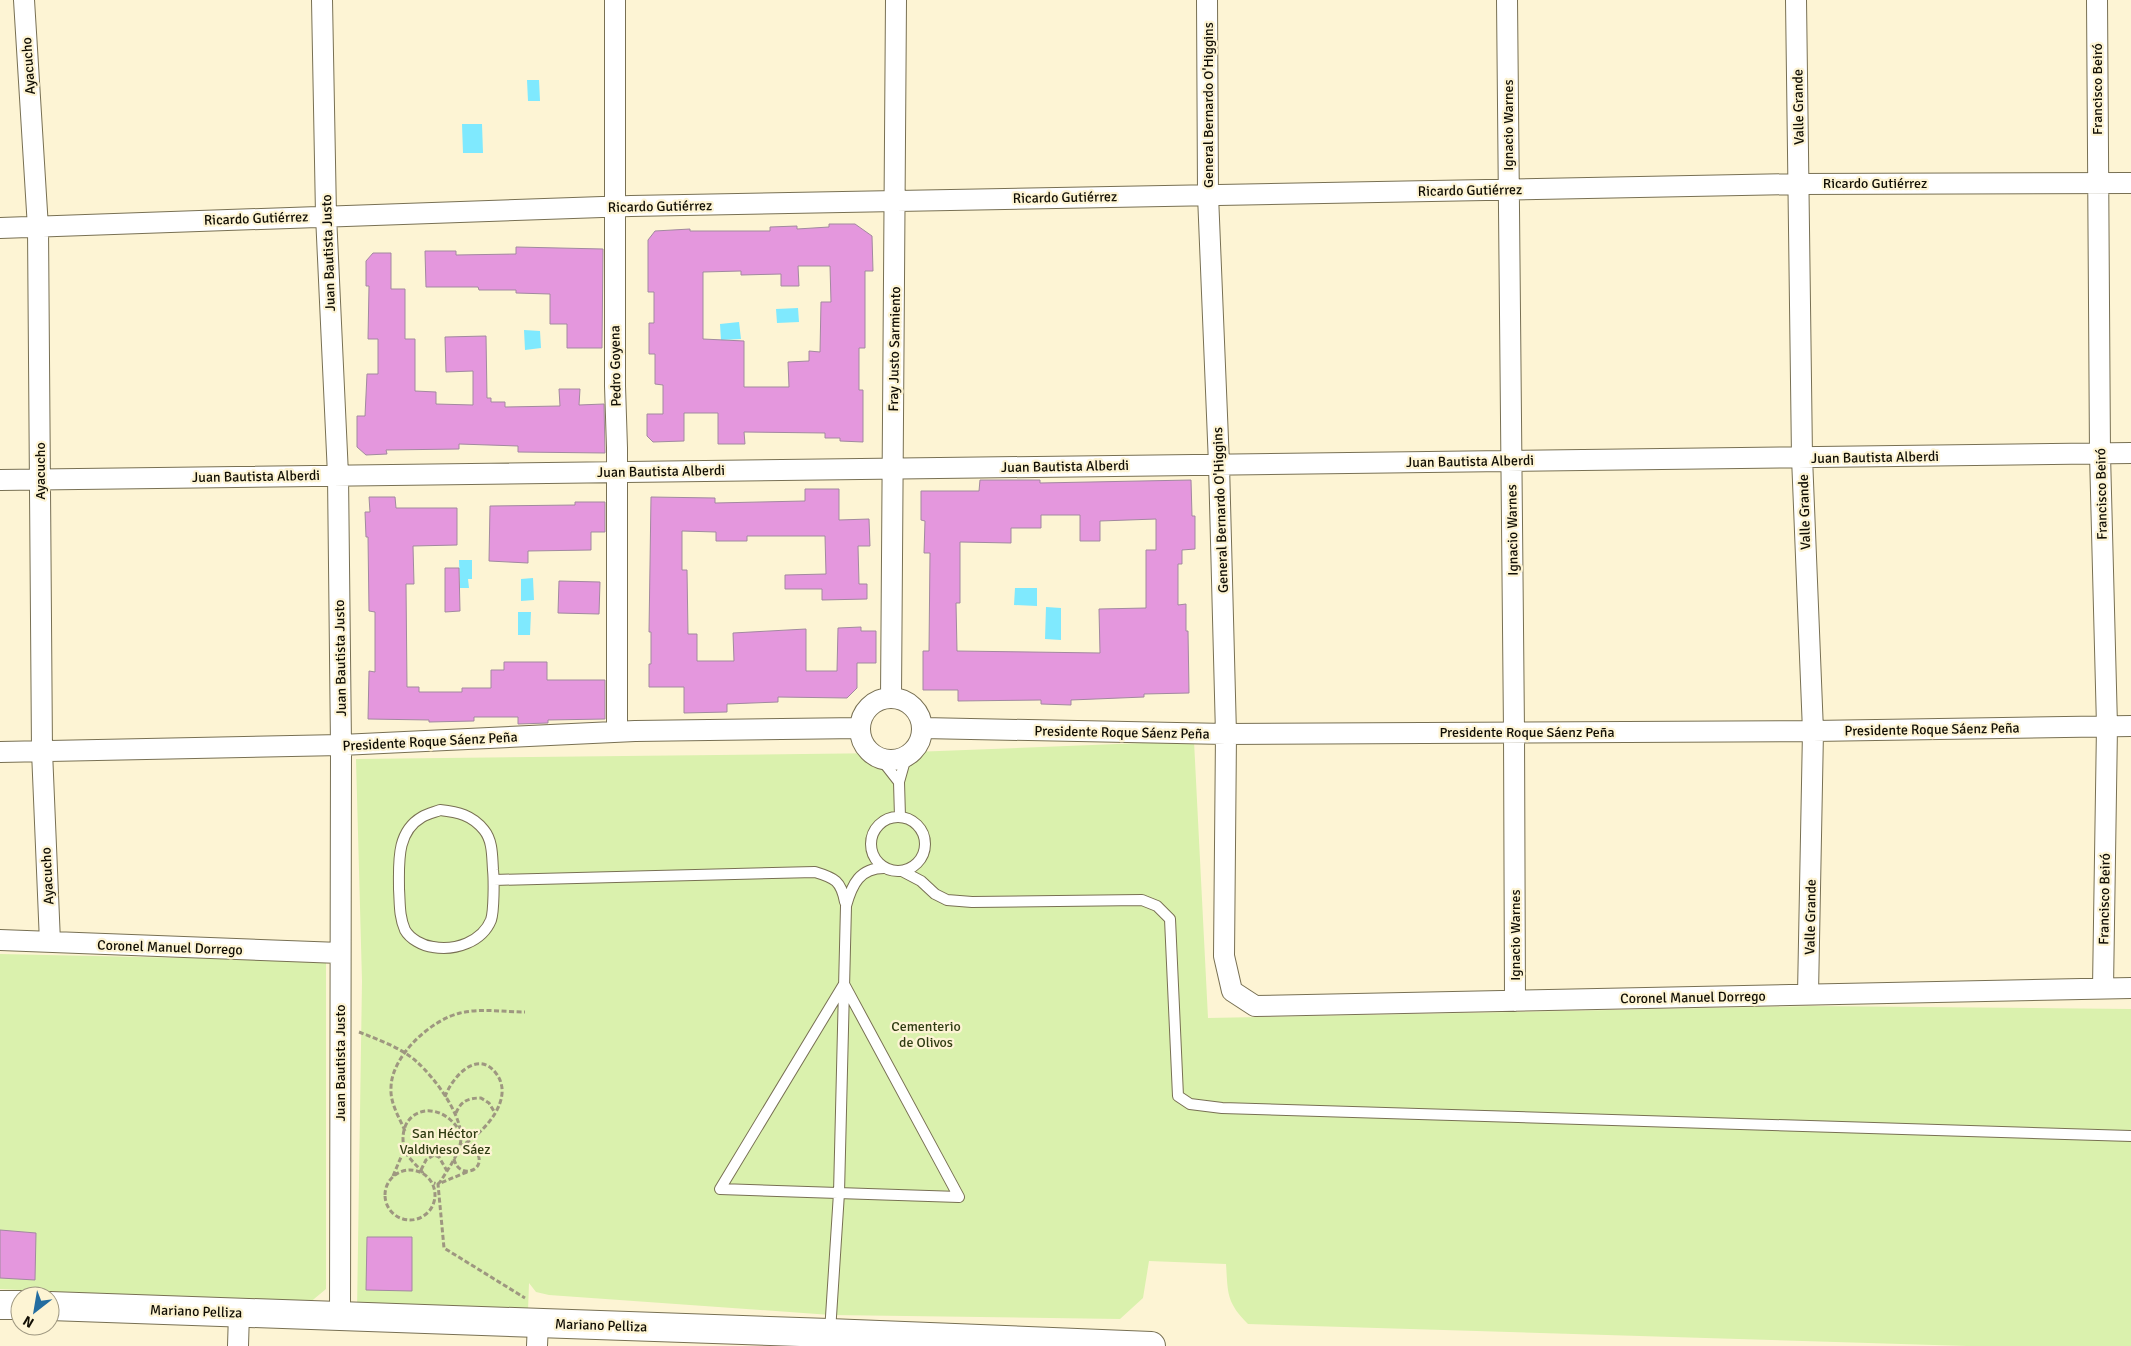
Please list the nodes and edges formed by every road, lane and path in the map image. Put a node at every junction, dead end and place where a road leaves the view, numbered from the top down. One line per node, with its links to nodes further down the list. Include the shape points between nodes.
1 (24, 0): 18 (street, Ayacucho)
2 (322, 0): 16 (street, Juan Bautista Justo)
3 (615, 0): 15 (street, Pedro Goyena)
4 (896, 0): 14 (street, Fray Justo Sarmiento)
5 (1207, 0): 13 (street, General Bernardo O'Higgins)
6 (1507, 0): 12 (street, Ignacio Warnes)
7 (1796, 0): 11 (street, Valle Grande)
8 (2097, 0): 9 (street, Francisco Beiró)
9 (2098, 182): 10 (street, Ricardo Gutiérrez); 11 (street, Ricardo Gutiérrez); 19 (street, Francisco Beiró)
10 (2131, 182)
11 (1799, 184): 12 (street, Ricardo Gutiérrez); 21 (street, Valle Grande)
12 (1509, 189): 13 (street, Ricardo Gutiérrez); 22 (street, Ignacio Warnes)
13 (1208, 195): 14 (street, Ricardo Gutiérrez); 23 (street, General Bernardo O'Higgins)
14 (895, 201): 15 (street, Ricardo Gutiérrez); 24 (street, Fray Justo Sarmiento)
15 (615, 207): 16 (street, Ricardo Gutiérrez); 25 (street, Pedro Goyena)
16 (326, 215): 18 (street, Ricardo Gutiérrez); 26 (street, Juan Bautista Justo)
17 (0, 228): 18 (street, Ricardo Gutiérrez)
18 (38, 228): 27 (street, Ayacucho)
19 (2100, 454): 20 (street, Juan Bautista Alberdi); 21 (street, Juan Bautista Alberdi); 30 (street, Francisco Beiró)
20 (2131, 454)
21 (1802, 457): 22 (street, Juan Bautista Alberdi); 34 (street, Valle Grande)
22 (1511, 461): 23 (street, Juan Bautista Alberdi); 36 (street, Ignacio Warnes)
23 (1219, 464): 24 (street, Juan Bautista Alberdi); 37 (street, General Bernardo O'Higgins)
24 (893, 468): 25 (street, Juan Bautista Alberdi); 29 (street, Fray Justo Sarmiento)
25 (617, 472): 26 (street, Juan Bautista Alberdi); 35 (street, Pedro Goyena)
26 (338, 475): 27 (street, Juan Bautista Alberdi); 38 (street, Juan Bautista Justo)
27 (40, 478): 28 (street, Juan Bautista Alberdi); 39 (street, Ayacucho)
28 (0, 480)
29 (891, 698): 32 (street, via 866,711); 33 (street, via 909,704 921,719)
30 (2107, 726): 31 (street, Presidente Roque Sáenz Peña); 34 (street, Presidente Roque Sáenz Peña); 53 (street, Francisco Beiró)
31 (2131, 726)
32 (860, 728): 35 (street, Presidente Roque Sáenz Peña); 42 (street, via 866,747)
33 (922, 728): 37 (street, Presidente Roque Sáenz Peña); 41 (street, via 922,738)
34 (1813, 731): 36 (street, Presidente Roque Sáenz Peña); 55 (street, Valle Grande)
35 (617, 732): 38 (street, Presidente Roque Sáenz Peña)
36 (1514, 732): 37 (street, Presidente Roque Sáenz Peña); 56 (street, Ignacio Warnes)
37 (1226, 734): 57 (street, General Bernardo O'Higgins, via 1224,956 1232,991)
38 (341, 745): 39 (street, Presidente Roque Sáenz Peña); 51 (street, Juan Bautista Justo)
39 (42, 751): 40 (street, Presidente Roque Sáenz Peña); 50 (street, Ayacucho)
40 (0, 752)
41 (906, 758): 42 (street); 43 (lane)
42 (881, 759): 43 (lane)
43 (899, 782): 44 (lane)
44 (900, 817): 45 (lane, via 884,821 872,835 873,854); 46 (lane, via 917,825 925,839 917,864)
45 (884, 868): 46 (lane); 48 (lane, via 870,868 861,875 850,891)
46 (902, 871): 66 (lane, via 947,900 1142,900 1157,906 1170,919 1178,1096 1190,1104 1222,1108)
47 (494, 880): 47 (lane, via 492,849 485,831 473,820 458,812 440,810 422,817 408,831 399,848 400,918 408,934 426,946 445,949 462,946 478,937 491,920); 48 (lane, via 815,872 838,883)
48 (846, 906): 52 (lane)
49 (0, 940): 50 (street, Coronel Manuel Dorrego)
50 (50, 942): 51 (street, Coronel Manuel Dorrego)
51 (340, 953): 59 (street, Juan Bautista Justo)
52 (844, 984): 75 (lane); 75 (lane, via 720,1189); 75 (lane, via 959,1197)
53 (2103, 988): 54 (street, Coronel Manuel Dorrego); 55 (street, Coronel Manuel Dorrego)
54 (2131, 988)
55 (1808, 994): 56 (street, Coronel Manuel Dorrego)
56 (1515, 1001): 57 (street, Coronel Manuel Dorrego)
57 (1255, 1006)
58 (525, 1012): 60 (path, via 473,1012 449,1017 424,1032)
59 (340, 1024): 60 (path); 78 (street, Juan Bautista Justo)
60 (405, 1054): 61 (path, via 417,1061); 64 (path, via 394,1072 391,1089 394,1107)
61 (445, 1098): 62 (path, via 462,1071 483,1065 494,1070 501,1085); 63 (path)
62 (496, 1113): 63 (path, via 489,1102 481,1098 466,1100); 67 (path, via 479,1134)
63 (456, 1114): 65 (path)
64 (405, 1131): 65 (path, via 407,1124 419,1113 435,1111 453,1120); 68 (path)
65 (462, 1134): 67 (path)
66 (2131, 1136)
67 (460, 1146): 69 (path); 72 (path, via 473,1148 479,1154 478,1167)
68 (404, 1149): 71 (path); 73 (path)
69 (454, 1158): 70 (path); 72 (path, via 459,1169)
70 (446, 1171): 71 (path, via 440,1157 434,1156 426,1160); 74 (path)
71 (422, 1172): 73 (path, via 405,1171); 74 (path)
72 (467, 1172): 74 (path)
73 (391, 1179): 74 (path, via 385,1194 390,1210 403,1219 411,1220 420,1219 432,1208)
74 (436, 1184): 79 (path, via 444,1248 528,1300)
75 (839, 1193): 80 (lane)
76 (60, 1306): 77 (street, Mariano Pelliza)
77 (239, 1313): 78 (street, Mariano Pelliza); 82 (street)
78 (340, 1316): 79 (street, Mariano Pelliza)
79 (537, 1335): 80 (street, Mariano Pelliza)
80 (829, 1339): 81 (street, Mariano Pelliza)
81 (1122, 1345): 83 (street, Mariano Pelliza)
82 (238, 1346)
83 (1151, 1346)

